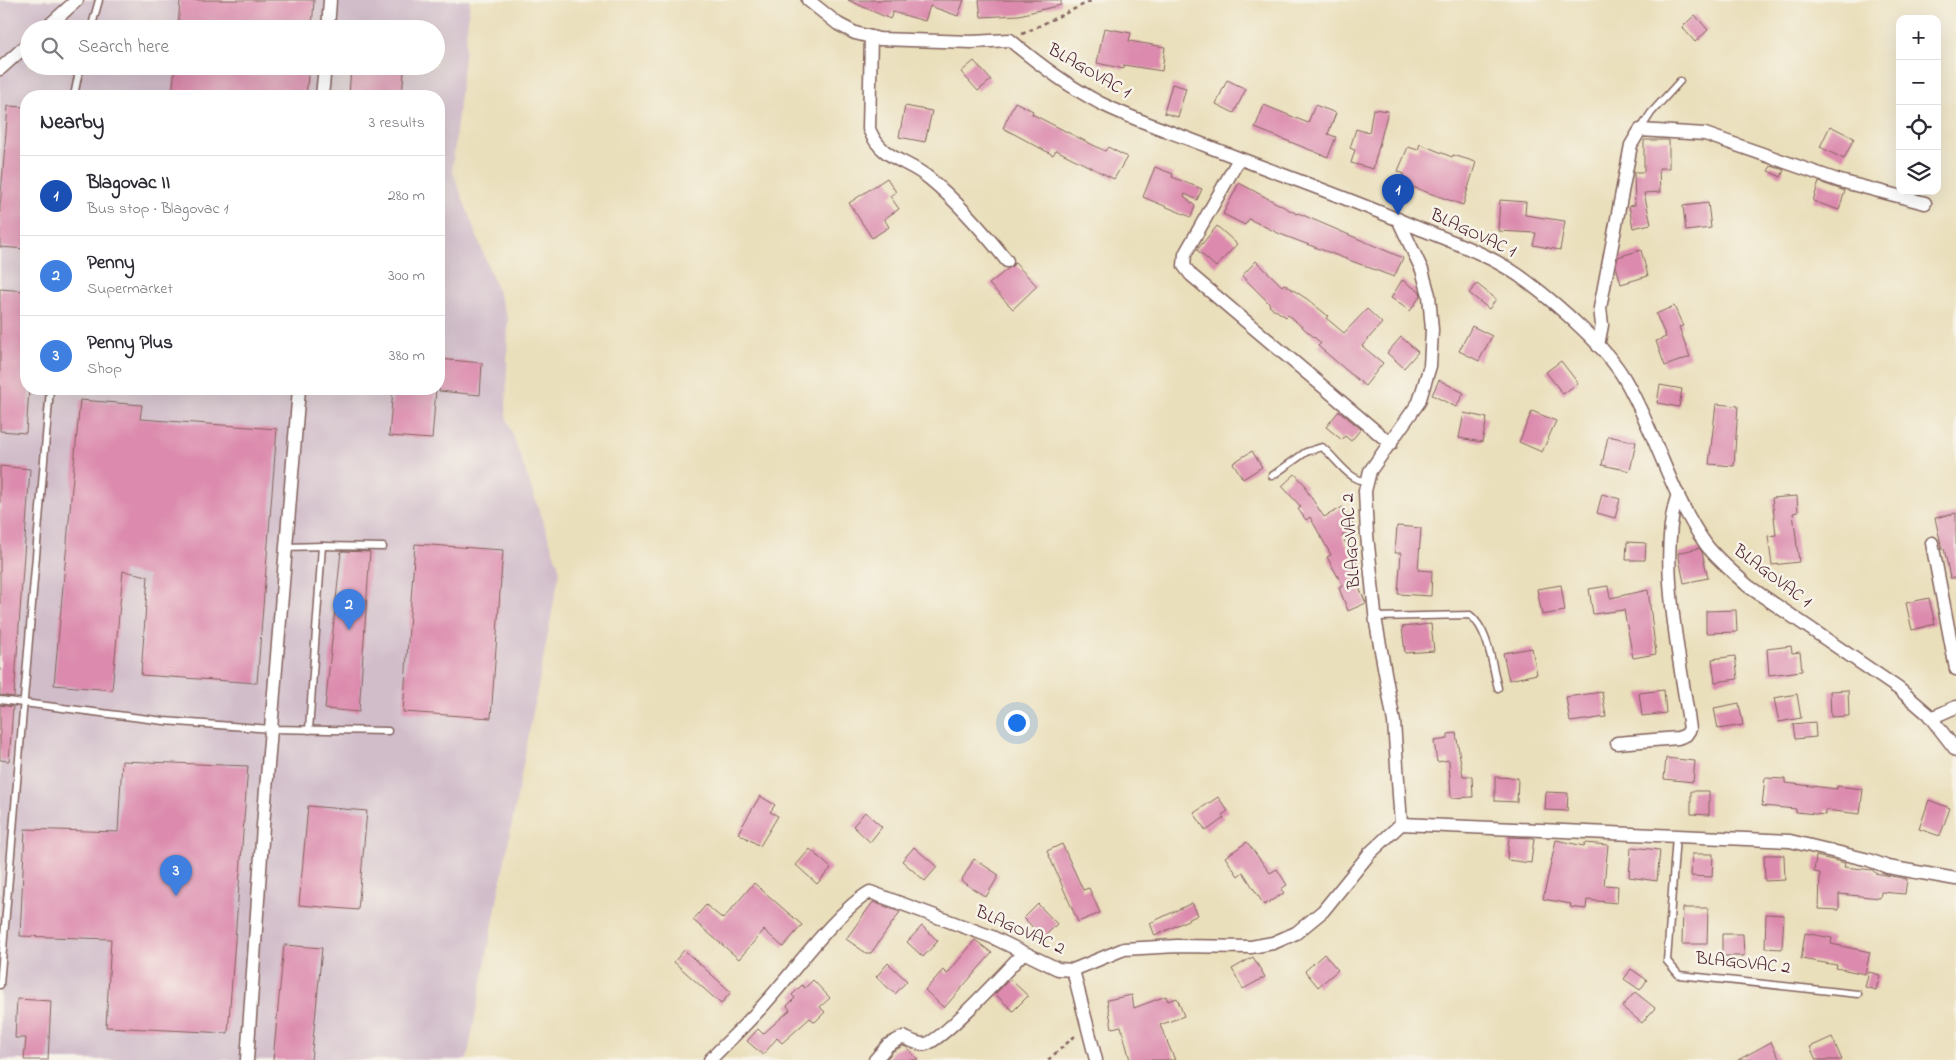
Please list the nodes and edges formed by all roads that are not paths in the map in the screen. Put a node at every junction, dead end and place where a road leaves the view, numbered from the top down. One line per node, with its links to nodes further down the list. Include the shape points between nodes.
1 (76, 0): 5 (street)
2 (99, 0): 6 (lane)
3 (330, 0): 7 (street)
4 (808, 0): 8 (street, via 838,24)
5 (55, 20)
6 (93, 20)
7 (329, 20)
8 (871, 37): 17 (street, BLAGOVAC 1, via 972,42 1010,40 1028,56 1100,103); 20 (street, via 869,129 874,140 887,156 929,177)
9 (20, 51): 10 (street)
10 (0, 69)
11 (78, 75): 14 (lane)
12 (324, 75): 15 (street)
13 (1680, 81): 16 (lane)
14 (75, 90)
15 (323, 90)
16 (1640, 130): 18 (street, via 1705,134 1840,181); 21 (street, via 1631,145 1600,308 1602,325)
17 (1239, 159): 19 (street, BLAGOVAC 1); 24 (street, via 1185,254 1184,266)
18 (1925, 203)
19 (1398, 219): 21 (street, BLAGOVAC 1, via 1496,260 1529,283); 24 (street, BLAGOVAC 2, via 1422,270 1429,295 1432,330 1430,366 1419,402)
20 (1007, 261)
21 (1598, 346): 27 (street, BLAGOVAC 1, via 1623,376 1650,426)
22 (50, 395): 36 (lane)
23 (299, 395): 30 (street)
24 (1391, 444): 26 (street, BLAGOVAC 2, via 1370,471)
25 (1272, 476): 26 (lane, via 1306,452 1322,447 1350,474)
26 (1366, 482): 32 (street, BLAGOVAC 2, via 1367,535)
27 (1678, 494): 38 (street, BLAGOVAC 1, via 1708,546 1748,586 1877,672); 42 (street, via 1672,513 1670,582 1690,729 1678,738)
28 (1932, 543): 33 (street)
29 (322, 546): 30 (lane); 31 (lane); 40 (lane)
30 (286, 547): 39 (street)
31 (382, 547)
32 (1376, 617): 34 (lane, via 1470,615 1477,621 1484,638); 44 (street, BLAGOVAC 2, via 1394,722)
33 (1956, 669)
34 (1498, 688)
35 (0, 700): 36 (lane)
36 (25, 702): 39 (lane, via 164,721); 49 (lane)
37 (1956, 706): 38 (street)
38 (1931, 718): 43 (street, BLAGOVAC 1)
39 (271, 729): 40 (lane); 51 (street)
40 (309, 730): 41 (lane)
41 (388, 731)
42 (1617, 743)
43 (1956, 750)
44 (1401, 824): 45 (street); 48 (street, BLAGOVAC 2, via 1370,853 1323,911 1296,933 1251,948 1177,946 1124,949)
45 (1676, 836): 46 (street, via 1790,841 1888,867); 50 (lane, BLAGOVAC 2, via 1667,961 1679,975)
46 (1956, 878)
47 (1023, 954): 48 (street, BLAGOVAC 2, via 1058,969); 52 (street, BLAGOVAC 2, via 992,937 870,892 832,927 767,1002); 53 (street, via 932,1041 918,1044 903,1037 895,1040)
48 (1073, 970): 54 (street)
49 (0, 984)
50 (1858, 994)
51 (247, 1060)
52 (710, 1060)
53 (875, 1060)
54 (1096, 1060)

